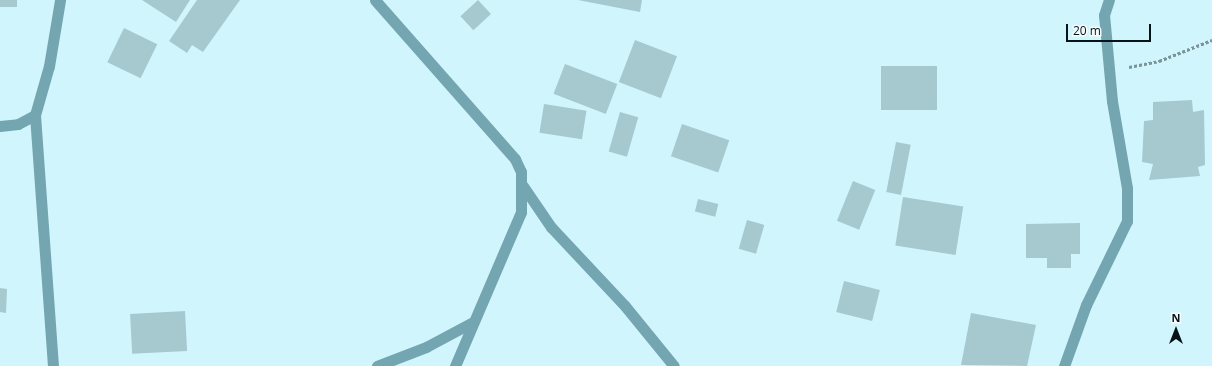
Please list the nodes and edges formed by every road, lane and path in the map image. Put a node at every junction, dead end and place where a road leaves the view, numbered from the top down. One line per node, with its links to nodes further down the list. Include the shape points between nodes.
1 (60, 0): 6 (street, via 49,66)
2 (375, 0): 8 (street, via 515,159)
3 (1109, 0): 5 (street, via 1104,15)
4 (1212, 40): 5 (path, via 1159,61)
5 (1109, 70): 14 (street, via 1127,188 1127,221 1086,305)
6 (35, 115): 7 (street, via 18,124); 10 (street)
7 (0, 126)
8 (523, 186): 9 (street, via 521,212); 13 (street, via 551,227 625,306)
9 (471, 324): 11 (street, via 426,348); 12 (street)
10 (53, 366)
11 (377, 366)
12 (455, 366)
13 (674, 366)
14 (1064, 366)

